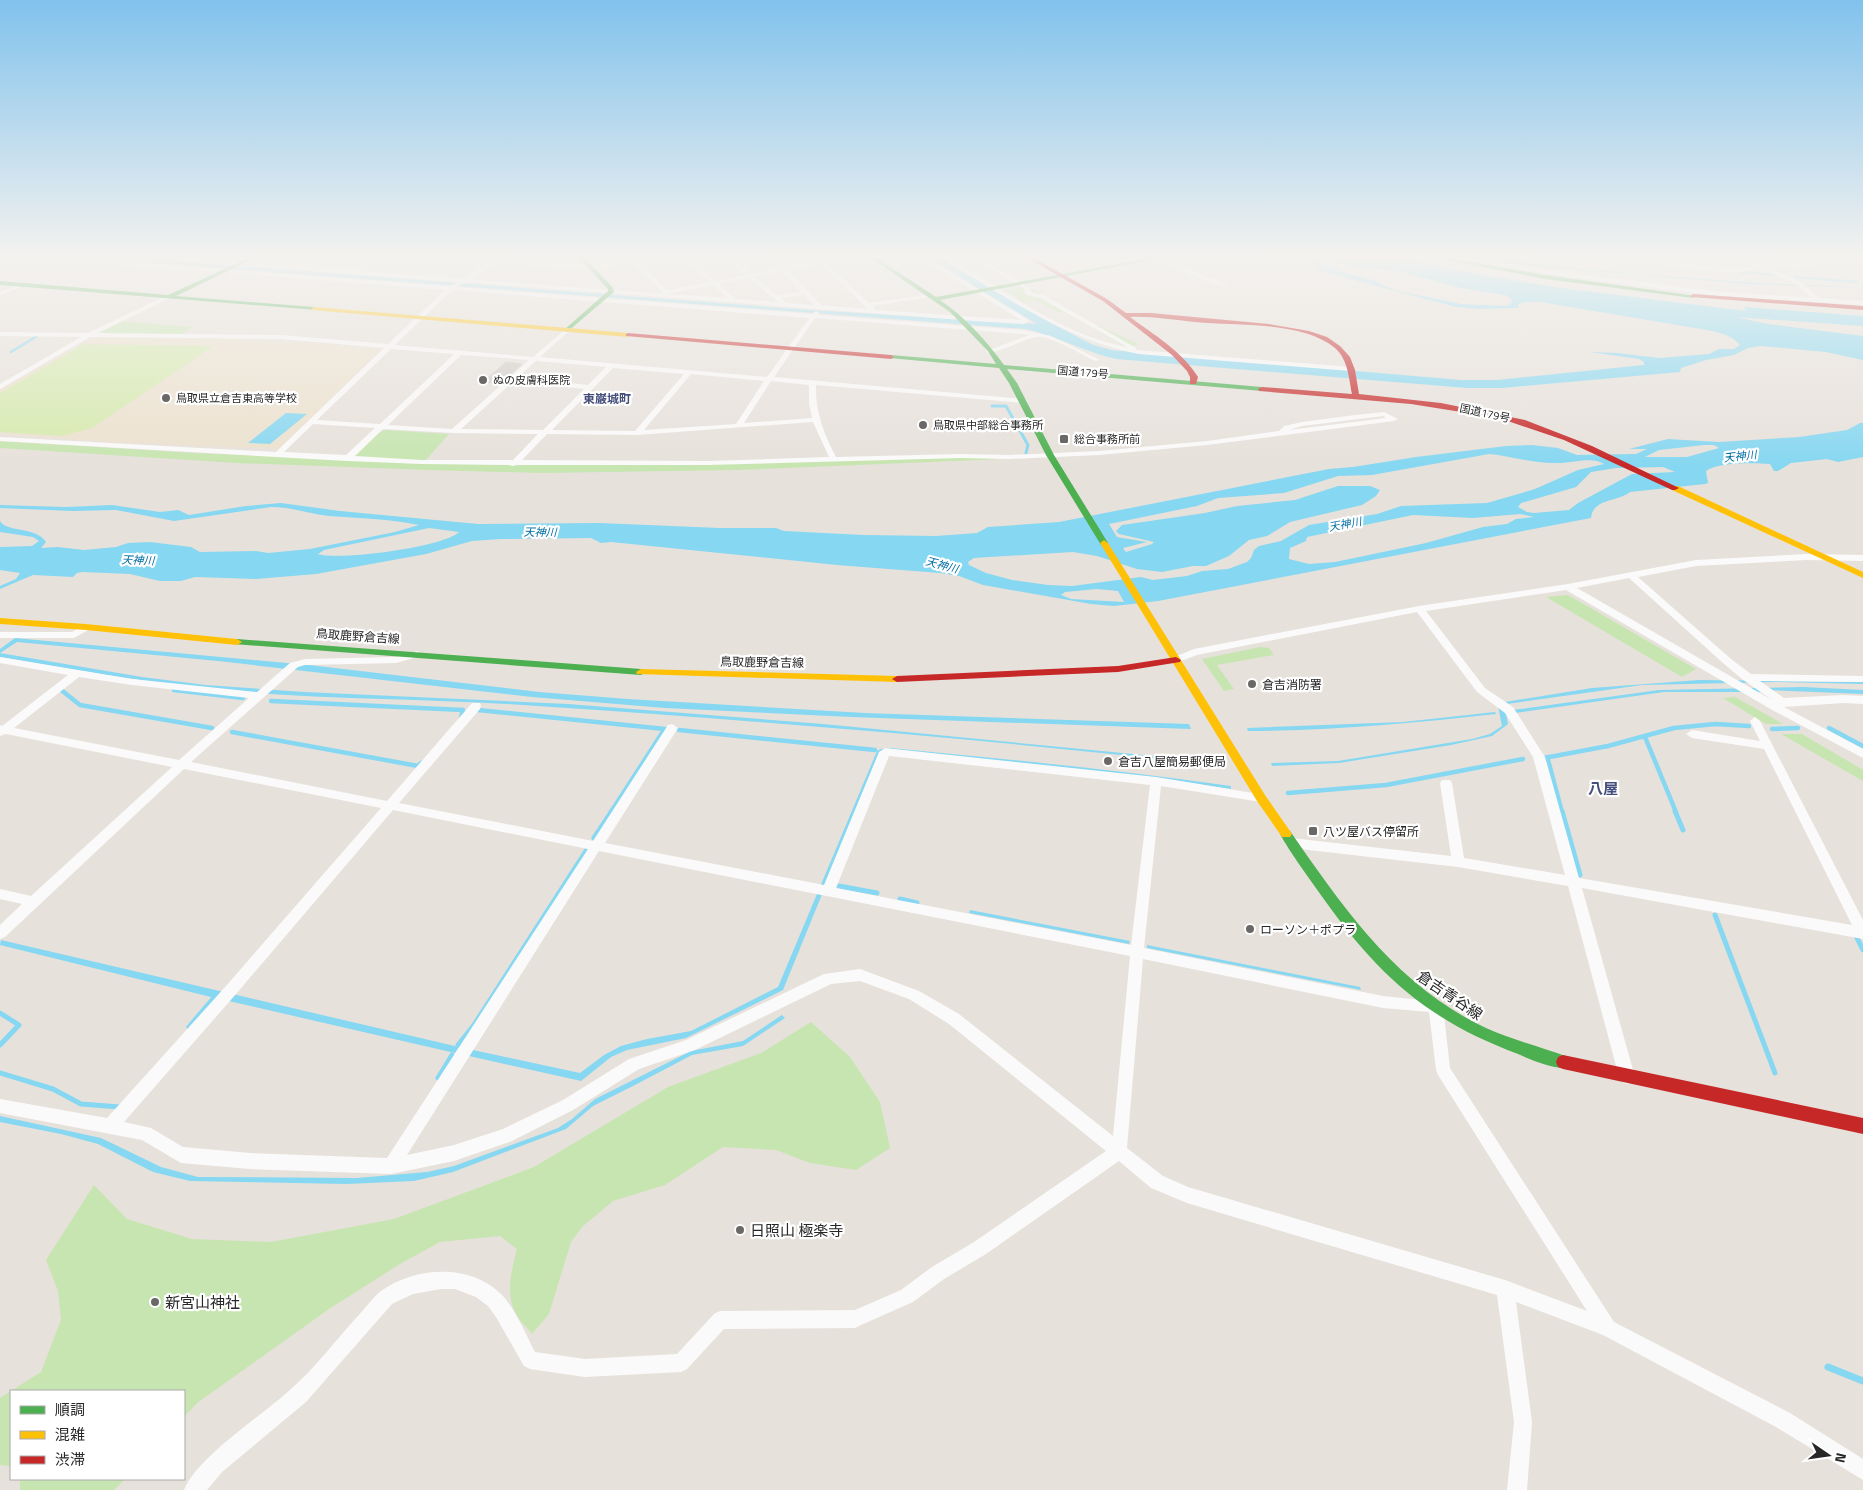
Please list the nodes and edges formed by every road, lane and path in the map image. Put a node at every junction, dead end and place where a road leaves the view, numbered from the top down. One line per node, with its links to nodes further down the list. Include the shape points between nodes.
1 (104, 328): 15 (street)
2 (409, 328): 17 (street)
3 (563, 328): 4 (main road, 国道179号)
4 (569, 328): 18 (main road, 国道179号); 23 (street)
5 (806, 328): 18 (street)
6 (968, 328): 19 (main road)
7 (990, 328): 13 (street)
8 (1024, 328): 13 (street)
9 (1067, 328): 21 (street, via 1101,344)
10 (1097, 328): 21 (street)
11 (1141, 328): 22 (main road)
12 (1264, 328): 27 (main road, via 1302,332 1333,343 1343,353)
13 (1022, 332): 16 (street)
14 (0, 334): 15 (street)
15 (89, 335): 17 (street, via 281,337); 33 (street)
16 (1039, 335): 19 (street); 24 (street)
17 (389, 346): 20 (street); 38 (street)
18 (792, 346): 25 (main road, 国道179号); 31 (street)
19 (989, 350): 25 (main road)
20 (460, 352): 23 (street); 40 (street)
21 (1139, 352): 22 (street)
22 (1175, 355): 27 (street); 29 (main road)
23 (535, 359): 26 (street); 30 (street)
24 (1097, 360)
25 (1000, 363): 29 (main road, 国道179号); 36 (main road)
26 (611, 366): 28 (street); 34 (street)
27 (1351, 369): 35 (main road)
28 (689, 373): 31 (street); 43 (street)
29 (1192, 376): 35 (main road, 国道179号)
30 (513, 380): 34 (street); 41 (street)
31 (769, 380): 32 (street); 39 (street)
32 (813, 383): 36 (street); 37 (street)
33 (0, 387)
34 (590, 387): 42 (street)
35 (1355, 390): 52 (main road, 国道179号, via 1441,400 1537,421 1576,435); 54 (main road, 国道179号, via 1482,411 1537,426)
36 (1024, 401): 47 (main road)
37 (815, 420): 39 (street); 49 (street)
38 (310, 422): 40 (street); 46 (street)
39 (737, 427): 43 (street)
40 (379, 428): 41 (street); 48 (street)
41 (454, 431): 42 (street)
42 (545, 433): 43 (street); 50 (street)
43 (637, 433)
44 (1281, 434): 44 (street, via 1287,428 1302,424 1384,414 1394,419); 47 (street)
45 (0, 439): 46 (street)
46 (278, 454): 48 (street)
47 (1051, 457): 49 (street); 62 (main road)
48 (347, 459): 50 (street)
49 (834, 460): 50 (street)
50 (512, 464)
51 (1863, 558): 53 (street, via 1760,558)
52 (1863, 567)
53 (1631, 575): 55 (street); 64 (street)
54 (1863, 575)
55 (1568, 587): 56 (street); 68 (street, via 1755,695)
56 (1419, 609): 62 (street, via 1194,652); 84 (street, via 1481,690 1509,710 1538,757)
57 (0, 621): 58 (main road, 鳥取鹿野倉吉線)
58 (86, 627): 59 (street, via 74,635); 60 (main road, 鳥取鹿野倉吉線, via 257,644)
59 (0, 635)
60 (417, 654): 62 (main road, 鳥取鹿野倉吉線, via 640,672 889,679 1118,669); 66 (street, via 396,660 294,664)
61 (0, 660): 63 (street)
62 (1176, 660): 79 (main road, 倉吉青谷線)
63 (76, 673): 66 (street); 72 (street)
64 (1746, 677): 65 (street); 68 (street)
65 (1863, 679)
66 (259, 696): 76 (street)
67 (1863, 700): 68 (street)
68 (1780, 705): 75 (street)
69 (476, 706): 80 (street)
70 (1755, 721): 74 (street)
71 (672, 728): 82 (street)
72 (2, 731): 76 (street)
73 (1692, 734): 74 (street)
74 (1767, 746): 89 (street)
75 (1863, 754)
76 (183, 763): 80 (street); 87 (street)
77 (1156, 781): 79 (street); 85 (street, via 885,752); 90 (street)
78 (1446, 784): 83 (street)
79 (1261, 798): 81 (main road, 倉吉青谷線)
80 (391, 804): 82 (street); 94 (street)
81 (1291, 843): 83 (street); 91 (main road, 倉吉青谷線, via 1378,957 1409,987)
82 (596, 846): 85 (street); 97 (street)
83 (1458, 862): 84 (street)
84 (1574, 883): 89 (street); 92 (street)
85 (828, 892): 90 (street)
86 (0, 894): 87 (street)
87 (34, 902): 88 (street)
88 (0, 933)
89 (1863, 933)
90 (1137, 952): 91 (street, via 1383,1002); 96 (street)
91 (1436, 1006): 92 (main road, 倉吉青谷線, via 1471,1028 1511,1047); 99 (street, via 1443,1070)
92 (1627, 1077): 95 (main road, 倉吉青谷線)
93 (0, 1106): 94 (street)
94 (110, 1126): 97 (street, via 145,1133 181,1155)
95 (1863, 1126)
96 (1119, 1152): 97 (street, via 954,1019 914,995 860,975 828,978 690,1045 634,1064 568,1104 506,1136 454,1153); 98 (street, via 1157,1182 1187,1195); 101 (street, via 907,1296 855,1319 720,1320 681,1362 585,1368 530,1360 496,1301 478,1288 455,1280 434,1279 403,1287 386,1298 299,1396 215,1465)
97 (391, 1166)
98 (1505, 1289): 99 (street); 102 (street, via 1523,1422)
99 (1608, 1328): 100 (street, via 1783,1420)
100 (1863, 1470)
101 (194, 1490)
102 (1517, 1490)

